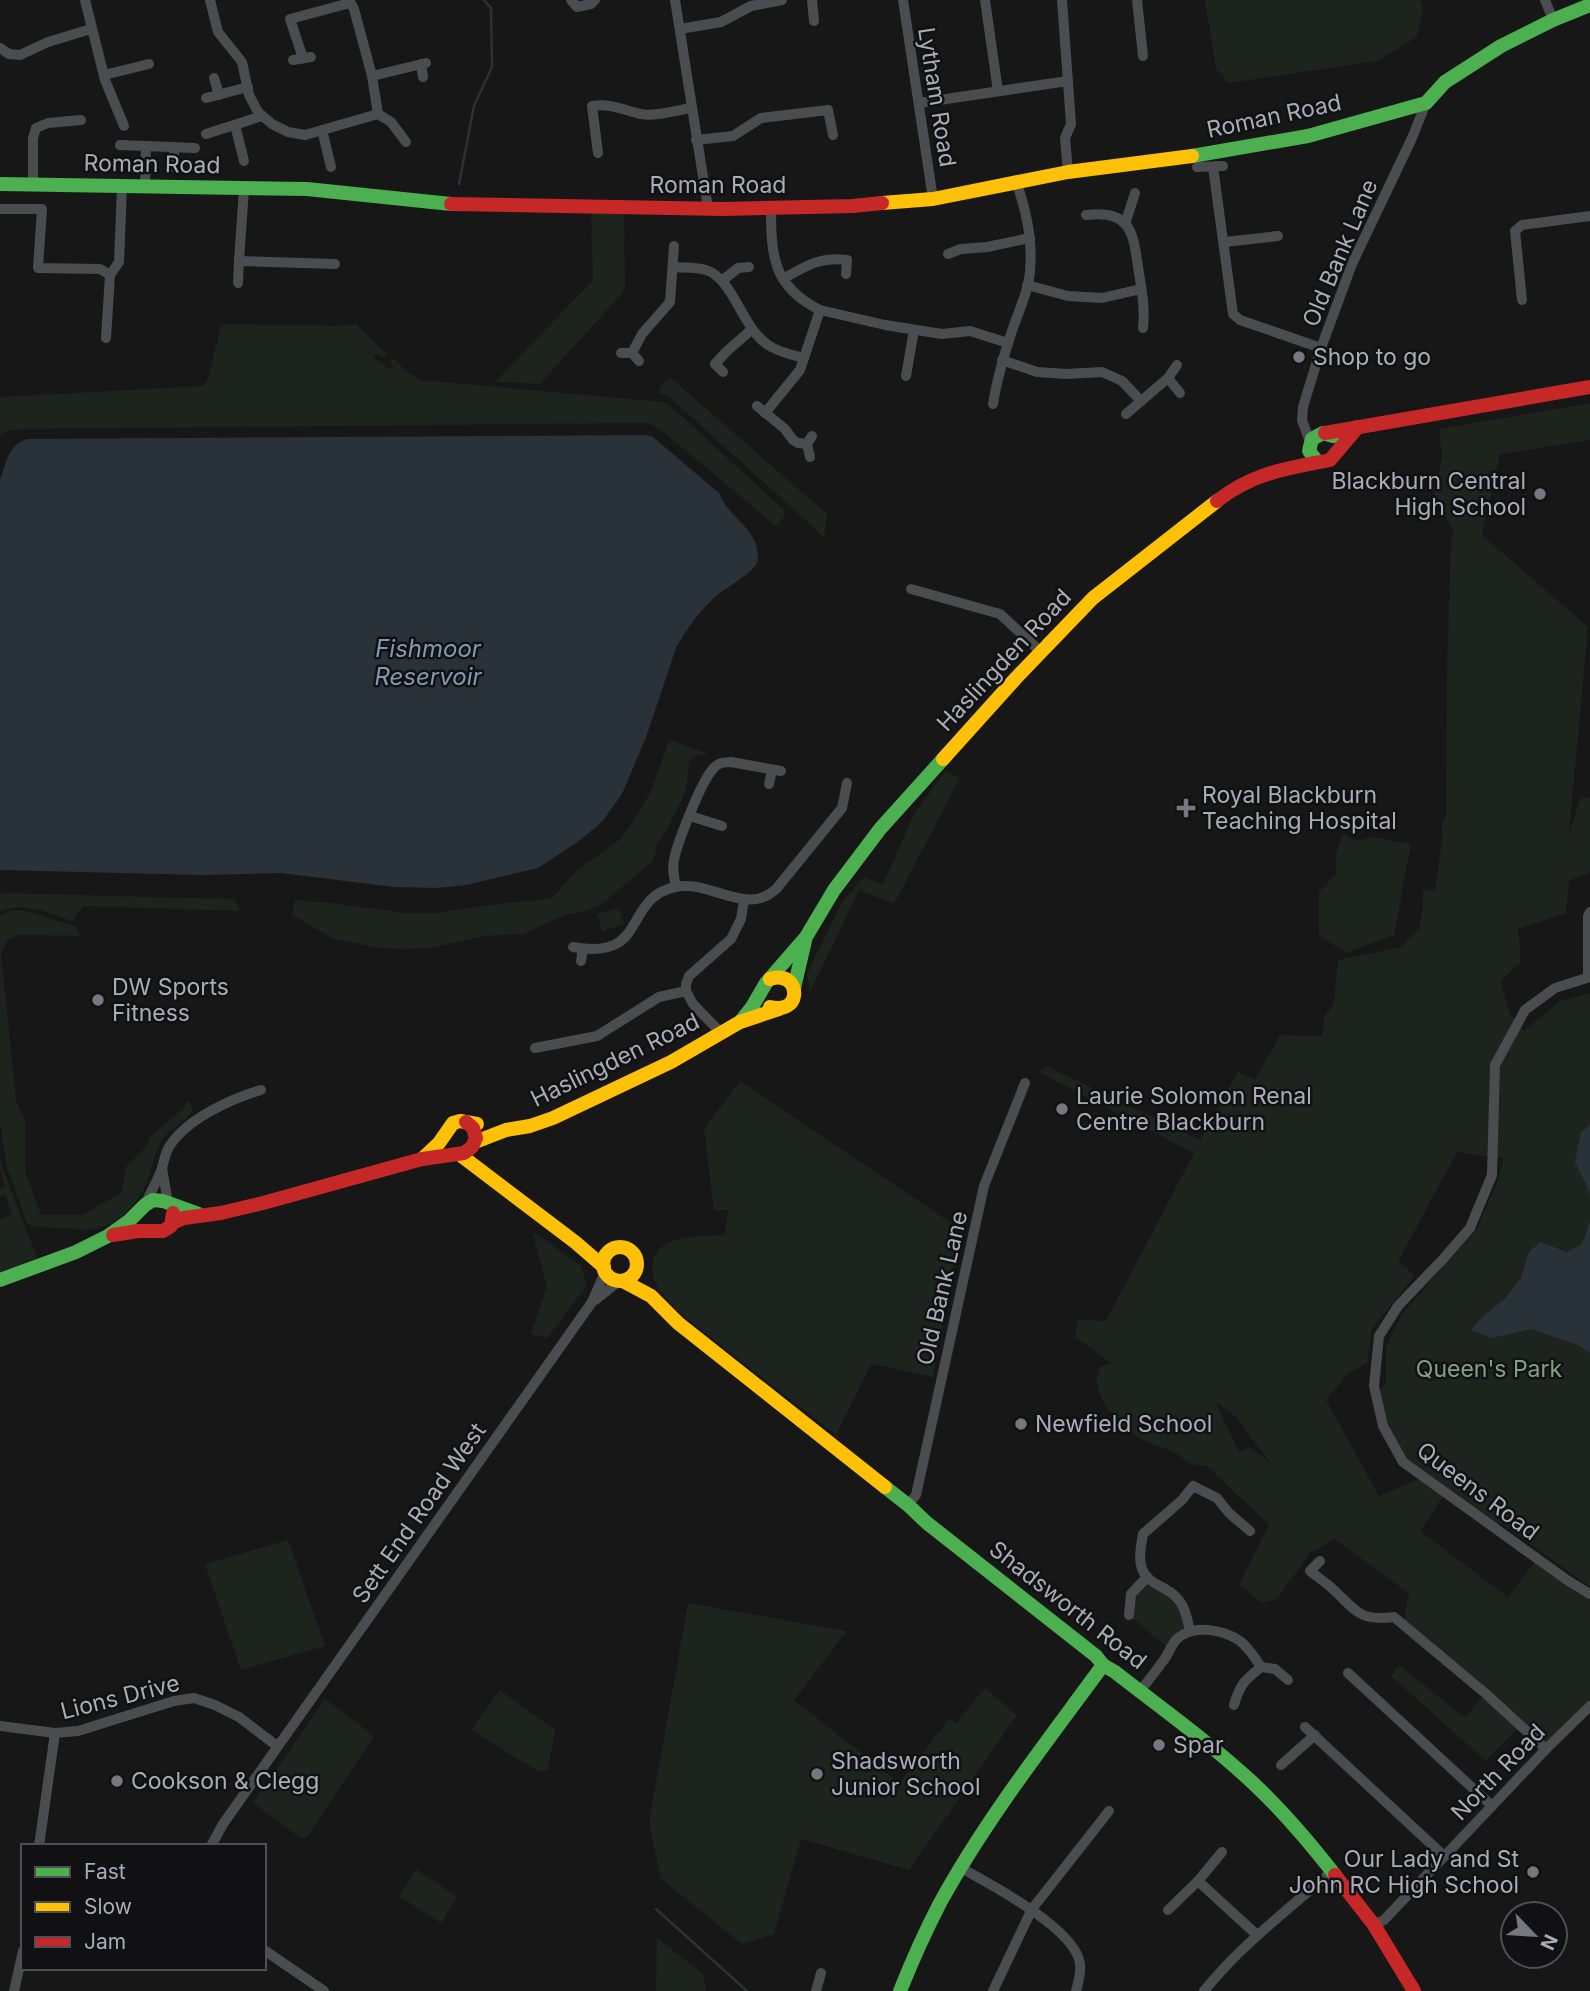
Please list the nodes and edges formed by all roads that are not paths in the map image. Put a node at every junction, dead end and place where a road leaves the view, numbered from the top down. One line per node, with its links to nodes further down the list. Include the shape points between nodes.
1 (85, 0): 17 (street)
2 (210, 0): 28 (street, via 218,32 242,62)
3 (571, 0): 4 (street, via 577,7)
4 (595, 0)
5 (675, 0): 18 (street)
6 (782, 0): 18 (street, via 751,6 721,22)
7 (812, 0): 16 (street)
8 (903, 0): 32 (street, Lytham Road)
9 (985, 0): 29 (street)
10 (1062, 0): 27 (street)
11 (1137, 0): 20 (street)
12 (1545, 0): 15 (street)
13 (349, 1): 21 (street, via 290,19); 24 (street)
14 (1590, 5): 15 (main road)
15 (1553, 20): 33 (main road, via 1501,46 1446,82)
16 (814, 21)
17 (91, 29): 19 (street, via 20,55); 23 (street)
18 (680, 29): 34 (street)
19 (0, 48)
20 (1143, 56)
21 (302, 58)
22 (149, 64): 23 (street)
23 (104, 75): 39 (street)
24 (372, 76): 25 (street, via 423,64); 35 (street)
25 (423, 77)
26 (214, 78): 30 (street)
27 (1068, 81): 29 (street); 54 (street)
28 (247, 88): 30 (street); 36 (street)
29 (998, 91): 32 (street)
30 (219, 95): 31 (street)
31 (206, 98)
32 (919, 103): 62 (street, Lytham Road)
33 (1426, 103): 54 (main road, Roman Road, via 1308,136); 92 (street, Old Bank Lane, via 1352,264)
34 (691, 108): 43 (street); 49 (street, via 643,115 603,104 592,106)
35 (378, 114): 40 (street); 44 (street, via 391,122)
36 (262, 116): 38 (street); 40 (street, via 288,132 304,135)
37 (82, 120): 57 (street, via 36,128)
38 (235, 125): 41 (street); 50 (street)
39 (124, 126)
40 (322, 130): 52 (street)
41 (206, 134)
42 (832, 135): 43 (street, via 828,110 761,118 733,136)
43 (696, 140): 63 (street)
44 (406, 142)
45 (120, 145): 46 (street)
46 (146, 146): 47 (street); 59 (street)
47 (174, 147): 48 (street); 51 (street)
48 (195, 148)
49 (598, 153)
50 (244, 161)
51 (174, 167)
52 (331, 167)
53 (1197, 167): 71 (street, via 1218,167)
54 (1068, 172): 56 (main road, Roman Road)
55 (0, 184): 57 (main road, Roman Road)
56 (1017, 184): 62 (main road, Roman Road); 70 (street)
57 (33, 185): 58 (main road, Roman Road)
58 (122, 187): 59 (main road, Roman Road); 79 (street, via 119,262)
59 (145, 187): 60 (main road, Roman Road)
60 (244, 188): 63 (main road, Roman Road, via 461,205); 74 (street)
61 (1135, 193): 68 (street)
62 (933, 199): 64 (main road, Roman Road)
63 (708, 208): 64 (main road, Roman Road)
64 (771, 208): 80 (street, via 772,248)
65 (0, 209): 79 (street, via 42,209 38,268 100,270)
66 (1086, 215): 68 (street, via 1115,217)
67 (1590, 216): 85 (street, via 1522,225 1515,231)
68 (1125, 224): 84 (street, via 1133,235)
69 (1278, 236): 71 (street)
70 (1030, 238): 73 (street); 83 (street)
71 (1225, 242): 92 (street, via 1233,314)
72 (674, 246): 76 (street)
73 (948, 254)
74 (239, 261): 75 (street); 82 (street)
75 (335, 264)
76 (673, 267): 81 (street, via 708,270); 93 (street, via 670,302 642,334 636,357)
77 (749, 267): 81 (street, via 738,268)
78 (846, 274): 80 (street, via 847,260 835,259 813,262)
79 (110, 275): 90 (street)
80 (783, 278): 86 (street, via 794,295)
81 (723, 280): 88 (street)
82 (238, 283)
83 (1027, 285): 84 (street, via 1068,296 1102,298); 91 (street)
84 (1141, 289): 87 (street)
85 (1522, 300)
86 (820, 310): 89 (street); 94 (street)
87 (1143, 328)
88 (751, 330): 94 (street, via 768,346); 97 (street, via 715,364)
89 (914, 330): 91 (street, via 970,331); 98 (street)
90 (106, 338)
91 (1008, 343): 95 (street)
92 (1321, 348): 105 (street, Old Bank Lane, via 1303,407)
93 (621, 353)
94 (804, 358): 110 (street, via 795,377 761,409 793,440 810,440)
95 (1002, 360): 102 (street, via 1037,372 1102,372 1122,381); 103 (street)
96 (1177, 365): 99 (street)
97 (723, 372)
98 (906, 376)
99 (1168, 378): 101 (street); 102 (street)
100 (1590, 387): 106 (main road)
101 (1180, 393)
102 (1141, 401): 104 (street)
103 (993, 404)
104 (1126, 414)
105 (1303, 422): 107 (street); 108 (street, Old Bank Lane)
106 (1358, 427): 107 (main road); 109 (main road)
107 (1324, 433): 108 (main road); 109 (main road, via 1334,438)
108 (1309, 444): 111 (main road); 112 (main road, Haslingden Road)
109 (1338, 450): 111 (main road, via 1330,460)
110 (810, 457)
111 (1317, 461): 112 (main road, Haslingden Road)
112 (1285, 468): 114 (main road, Haslingden Road, via 1243,483 1223,496 1093,598)
113 (911, 589): 114 (street, via 1000,614)
114 (1041, 652): 122 (main road, Haslingden Road, via 880,829)
115 (847, 783): 120 (street, via 842,808 777,888 764,898)
116 (769, 784): 117 (street, via 776,771 723,762 712,769)
117 (690, 816): 118 (street); 119 (street, via 674,858)
118 (723, 826)
119 (676, 887): 120 (street, via 700,888); 123 (street, via 650,899 622,940 603,949 578,948)
120 (744, 900): 127 (street, via 732,939 689,976)
121 (1590, 912): 124 (street)
122 (806, 937): 125 (main road, Haslingden Road); 126 (main road, Haslingden Road)
123 (581, 961)
124 (1589, 977): 160 (street, Queens Road, via 1555,988 1525,1010 1495,1065 1492,1175 1470,1228 1398,1306 1378,1336 1374,1386 1383,1426 1403,1462)
125 (767, 984): 126 (main road, via 775,977 785,978); 128 (main road, via 762,993 766,1003); 129 (main road, Haslingden Road)
126 (794, 988): 128 (main road, via 793,1001)
127 (686, 990): 130 (street); 131 (street, via 659,997 597,1036)
128 (779, 1009): 129 (main road, Haslingden Road)
129 (740, 1022): 130 (main road, Haslingden Road)
130 (720, 1033): 135 (main road, Haslingden Road, via 613,1091 553,1118)
131 (534, 1048)
132 (1025, 1083): 156 (street, Old Bank Lane, via 984,1186 916,1495)
133 (261, 1090): 140 (street, via 237,1098 185,1129 170,1147)
134 (466, 1122): 135 (main road, Haslingden Road); 136 (main road, via 451,1124); 137 (main road, via 473,1128)
135 (506, 1130): 137 (main road, Haslingden Road)
136 (443, 1136): 138 (main road, via 449,1149); 139 (main road)
137 (475, 1142): 138 (main road, via 469,1151); 141 (main road, Shadsworth Road)
138 (458, 1154): 139 (main road); 141 (main road, Shadsworth Road)
139 (422, 1158): 144 (main road, via 263,1203)
140 (162, 1167): 142 (street); 143 (street)
141 (488, 1174): 148 (main road, Shadsworth Road)
142 (168, 1203): 143 (main road, via 158,1199); 144 (main road); 145 (main road)
143 (143, 1207): 146 (main road, via 140,1219); 147 (main road)
144 (202, 1215): 145 (main road)
145 (172, 1223): 146 (main road, via 161,1232)
146 (150, 1231): 147 (main road)
147 (108, 1236): 152 (main road)
148 (575, 1242): 149 (main road, Shadsworth Road); 151 (main road, Shadsworth Road)
149 (617, 1248): 150 (main road, Shadsworth Road, via 630,1251); 151 (main road, via 608,1253)
150 (637, 1265): 153 (main road, via 633,1275); 154 (main road, Shadsworth Road)
151 (604, 1269): 153 (main road, Shadsworth Road); 155 (street, Sett End Road West)
152 (0, 1280)
153 (621, 1281): 154 (main road, Shadsworth Road); 155 (street, Sett End Road West)
154 (651, 1296): 156 (main road, Shadsworth Road, via 688,1331)
155 (592, 1302): 174 (street, Sett End Road West)
156 (908, 1505): 163 (main road, Shadsworth Road)
157 (1250, 1531): 159 (street, via 1217,1498 1193,1486 1143,1534 1139,1555)
158 (1320, 1561): 175 (street, via 1310,1571 1354,1611 1379,1619 1394,1617)
159 (1147, 1577): 161 (street, via 1131,1594); 162 (street, via 1183,1606)
160 (1590, 1594)
161 (1129, 1615)
162 (1190, 1631): 164 (street, via 1214,1631 1240,1641); 167 (street, via 1175,1640)
163 (1103, 1665): 167 (main road, Shadsworth Road); 183 (main road)
164 (1261, 1667): 166 (street, via 1275,1669); 168 (street, via 1242,1682)
165 (1348, 1674): 177 (street)
166 (1288, 1680)
167 (1140, 1691): 184 (main road, Shadsworth Road, via 1253,1783)
168 (1234, 1705)
169 (1590, 1706): 175 (street, North Road)
170 (0, 1726): 172 (street, Lions Drive)
171 (1304, 1727): 173 (street)
172 (55, 1733): 174 (street, Lions Drive, via 78,1731 194,1698 239,1717); 179 (street)
173 (1315, 1735): 176 (street); 182 (street)
174 (277, 1746): 180 (street, Sett End Road West)
175 (1546, 1749): 177 (street, North Road)
176 (1282, 1765)
177 (1492, 1806): 182 (street, North Road)
178 (1109, 1811): 186 (street)
179 (39, 1844)
180 (212, 1844)
181 (1222, 1852): 185 (street)
182 (1444, 1856): 188 (street, North Road)
183 (961, 1867): 186 (street); 196 (main road, via 934,1913)
184 (1332, 1871): 188 (main road, Shadsworth Road); 189 (street)
185 (1198, 1881): 187 (street); 189 (street)
186 (1032, 1909): 197 (street); 198 (street, via 1069,1942 1080,1963)
187 (1168, 1910)
188 (1374, 1926): 200 (main road, Shadsworth Road)
189 (1257, 1935): 199 (street)
190 (266, 1951): 194 (street)
191 (21, 1960): 193 (street)
192 (821, 1973): 195 (street)
193 (14, 1991)
194 (324, 1991)
195 (816, 1991)
196 (900, 1991)
197 (993, 1991)
198 (1076, 1991)
199 (1204, 1991)
200 (1414, 1991)

